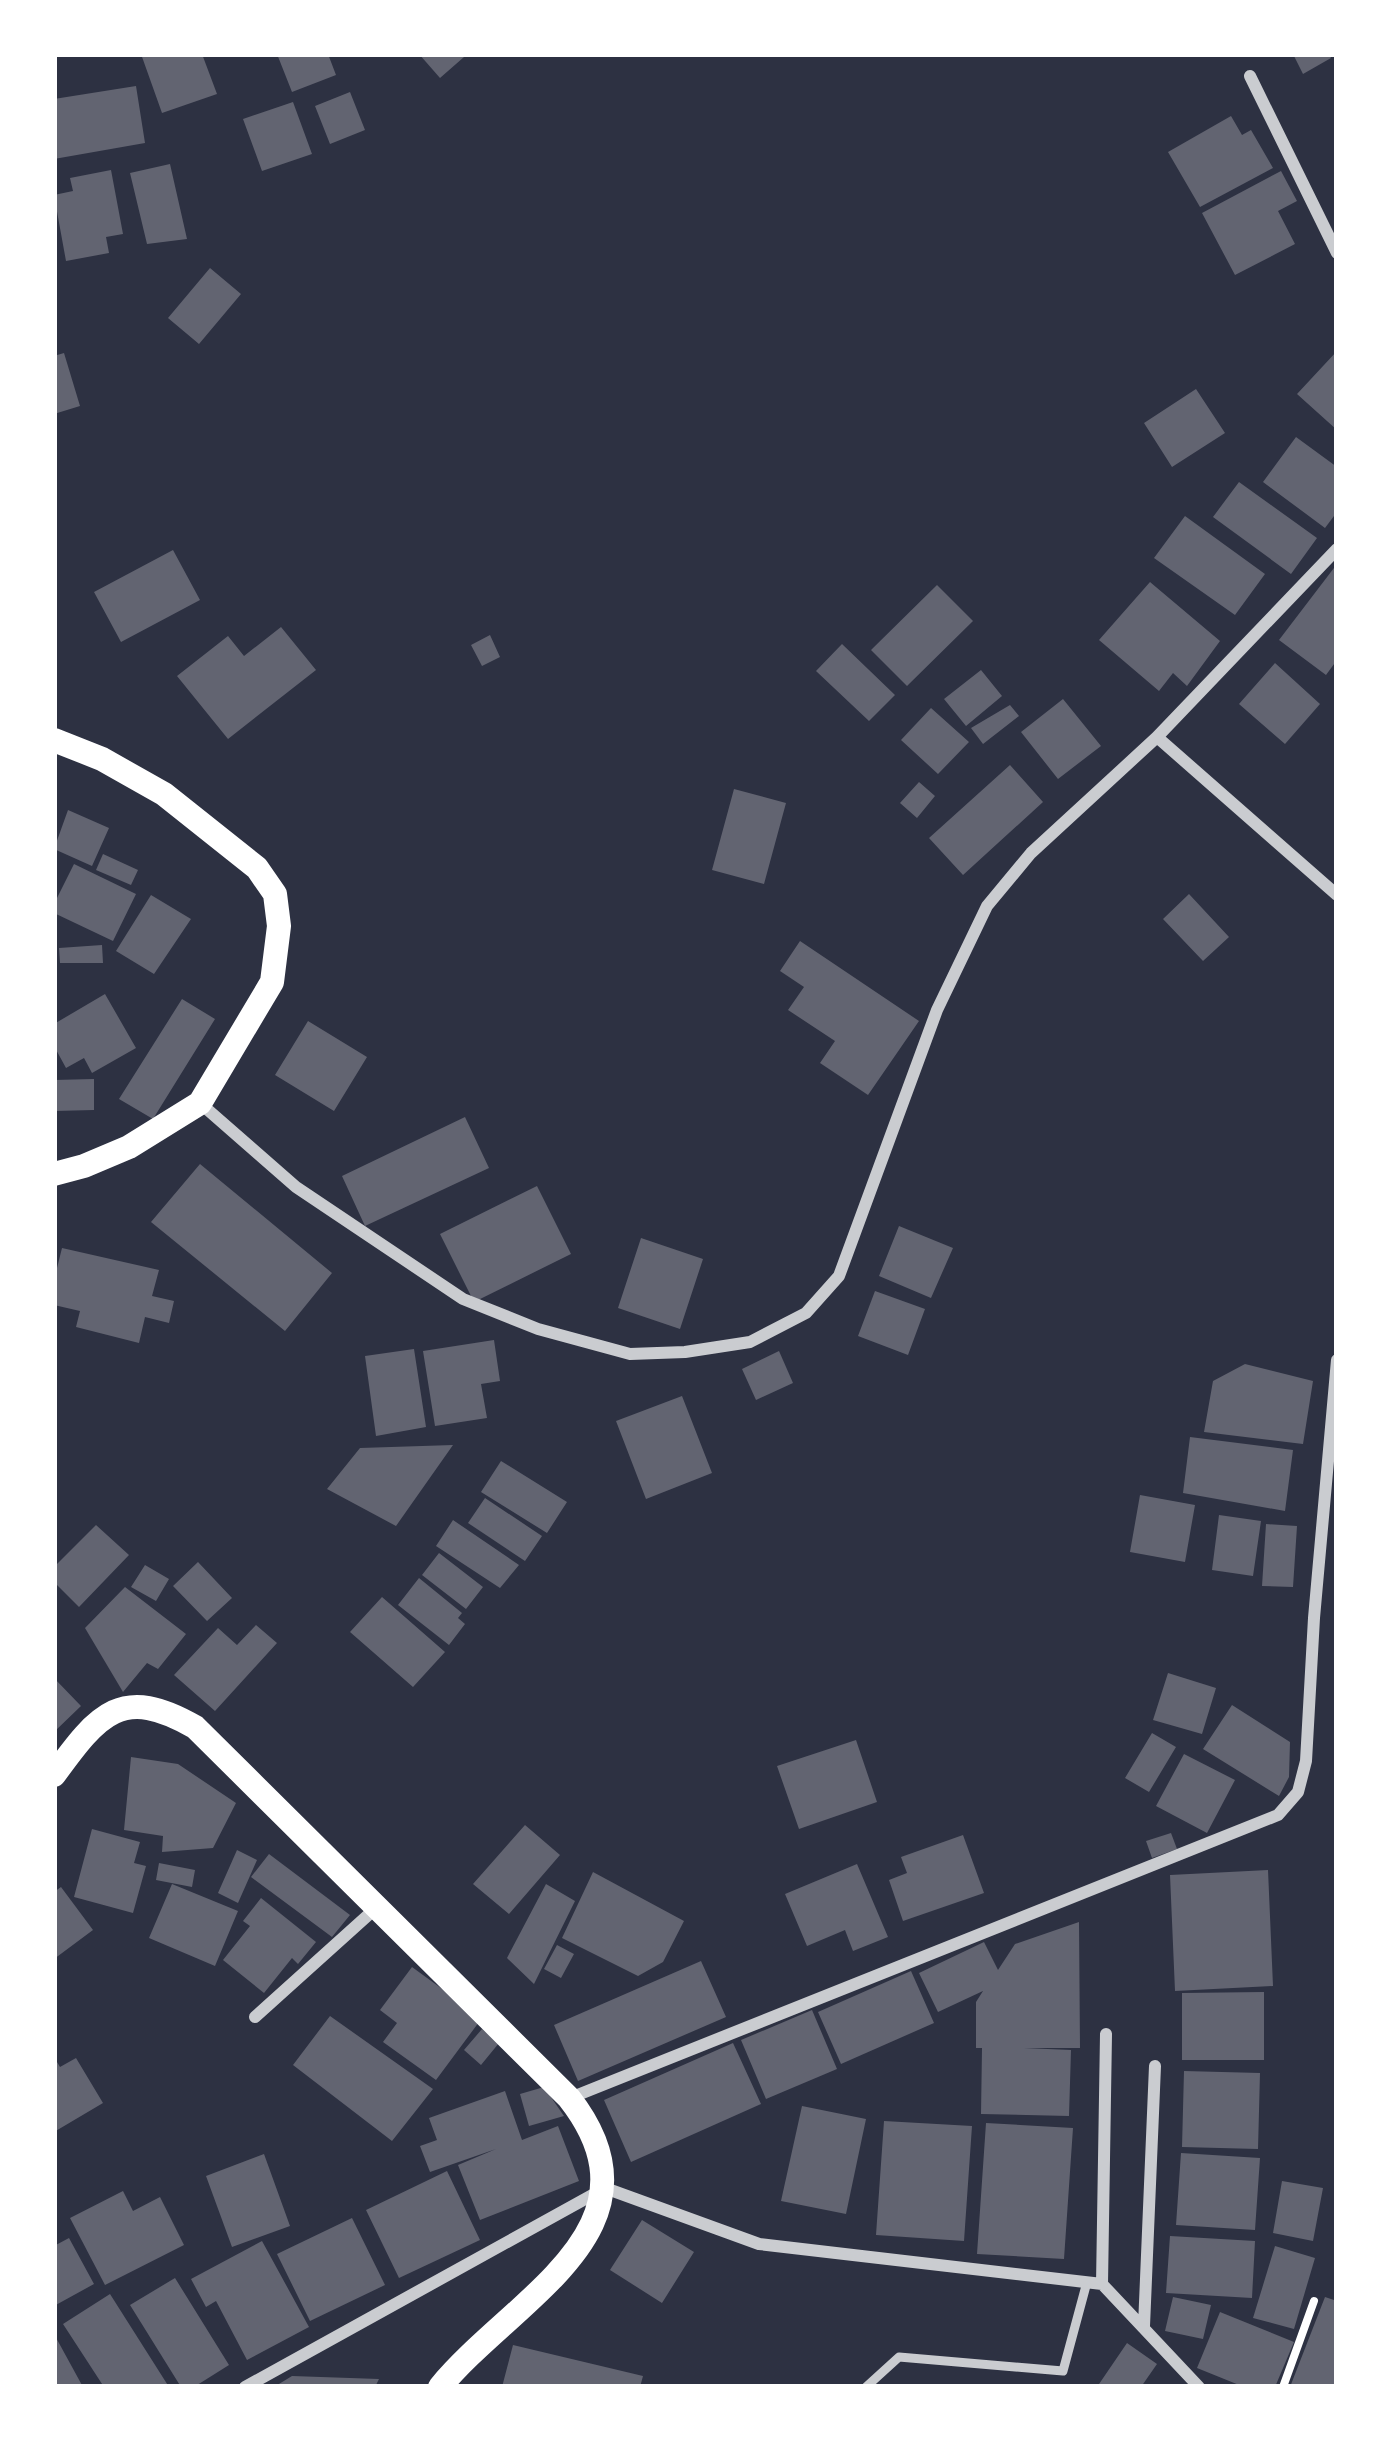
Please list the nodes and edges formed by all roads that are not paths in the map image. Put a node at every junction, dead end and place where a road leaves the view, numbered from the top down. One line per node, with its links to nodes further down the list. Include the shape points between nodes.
1 (1250, 76): 2 (street)
2 (1337, 253)
3 (1337, 549): 4 (street)
4 (1156, 737): 6 (street); 7 (street, via 1031,853 987,906 937,1010 839,1276 806,1313 750,1342 630,1354 463,1299 296,1187)
5 (54, 740): 7 (main road, via 164,794 257,868 275,895 272,982)
6 (1337, 896)
7 (200, 1103): 8 (main road, via 129,1147)
8 (54, 1174)
9 (1337, 1360): 15 (street, via 1306,1761 1298,1792 1278,1815)
10 (54, 1774): 11 (main road, via 108,1715 139,1704 163,1709 195,1727)
11 (377, 1907): 12 (street); 15 (main road)
12 (255, 2017)
13 (1106, 2034): 17 (street)
14 (1155, 2066): 18 (street)
15 (569, 2098): 16 (main road, via 590,2125)
16 (605, 2188): 17 (street, via 759,2244); 19 (street); 20 (main road, via 585,2242)
17 (1095, 2283): 18 (street); 21 (lane, via 1063,2371 899,2357)
18 (1144, 2326): 22 (street)
19 (245, 2387)
20 (440, 2387)
21 (866, 2387)
22 (1198, 2387)

